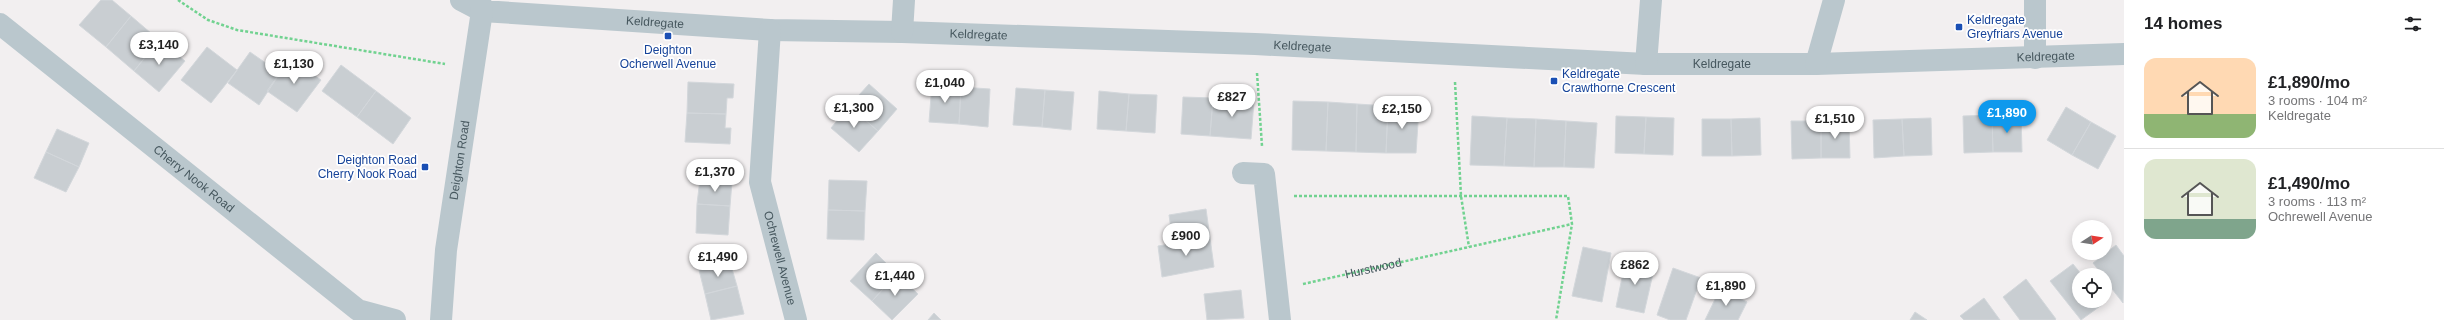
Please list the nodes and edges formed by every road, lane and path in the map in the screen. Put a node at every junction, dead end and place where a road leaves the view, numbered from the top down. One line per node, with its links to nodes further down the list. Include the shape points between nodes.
1 (178, 0): 17 (path, via 208,20 237,30)
2 (461, 0): 7 (street)
3 (904, 0): 10 (street)
4 (1651, 0): 15 (street)
5 (1834, 0): 16 (street)
6 (2035, 0): 14 (street)
7 (481, 5): 9 (street, Keldregate); 17 (street, Deighton Road)
8 (0, 24): 25 (street, Cherry Nook Road, via 358,310)
9 (770, 30): 10 (street, Keldregate); 27 (street, Ochrewell Avenue, via 760,182)
10 (902, 32): 11 (street, Keldregate)
11 (1255, 44): 13 (street, Keldregate); 19 (path)
12 (2124, 54): 14 (street, Keldregate)
13 (1453, 55): 15 (street, Keldregate); 21 (path)
14 (2035, 58): 16 (street, Keldregate)
15 (1646, 64): 16 (street, Keldregate)
16 (1816, 64)
17 (473, 69): 26 (street, Deighton Road, via 446,250)
18 (1243, 173): 19 (street)
19 (1264, 174): 20 (street)
20 (1267, 196): 21 (path); 24 (street)
21 (1461, 196): 22 (path, via 1568,196); 23 (path)
22 (1572, 224): 23 (path, Hurstwood); 29 (path)
23 (1469, 247): 24 (path, Hurstwood)
24 (1276, 290): 28 (street)
25 (395, 320)
26 (440, 320)
27 (796, 320)
28 (1280, 320)
29 (1556, 320)

